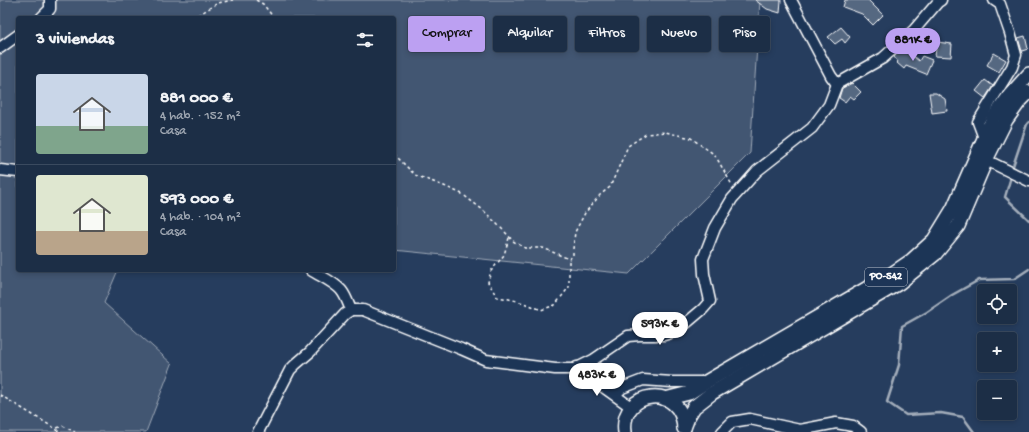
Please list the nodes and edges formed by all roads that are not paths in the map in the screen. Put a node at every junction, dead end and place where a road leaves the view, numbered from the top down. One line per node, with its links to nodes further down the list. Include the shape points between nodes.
1 (50, 0): 5 (street, via 50,9)
2 (791, 0): 9 (street)
3 (941, 0): 9 (street, via 884,58)
4 (998, 1): 11 (street, via 1016,55 1012,67 978,122)
5 (43, 16)
6 (16, 36): 7 (street)
7 (0, 48)
8 (1029, 74): 11 (main road, PO-542, via 1010,94)
9 (837, 84): 18 (street, via 829,105 812,128 757,171 732,199 715,228 703,259 710,301 703,309 677,331 664,335 628,336)
10 (1029, 92): 12 (main road, PO-542, via 1006,120)
11 (984, 138): 19 (main road, PO-542, via 953,209 934,240 912,260)
12 (986, 160): 15 (street); 23 (main road, PO-542, via 958,226 935,254 899,283 712,393 694,407)
13 (0, 170): 14 (street)
14 (16, 172)
15 (1029, 181)
16 (314, 272): 17 (street, via 340,288)
17 (351, 310): 18 (street, via 363,310 377,315 486,360 555,369); 24 (street, via 290,370)
18 (577, 368): 20 (street)
19 (706, 382): 20 (street, via 643,380 622,388); 21 (main road, PO-542, via 689,393)
20 (615, 395): 22 (street)
21 (665, 398): 22 (main road, PO-542, via 650,397); 23 (main road, PO-542, via 679,410 683,418)
22 (631, 407): 25 (main road, via 625,418)
23 (683, 430)
24 (258, 432)
25 (625, 432)
26 (722, 432): 27 (street, via 732,422 750,419 800,430 836,423 853,426)
27 (861, 432)

